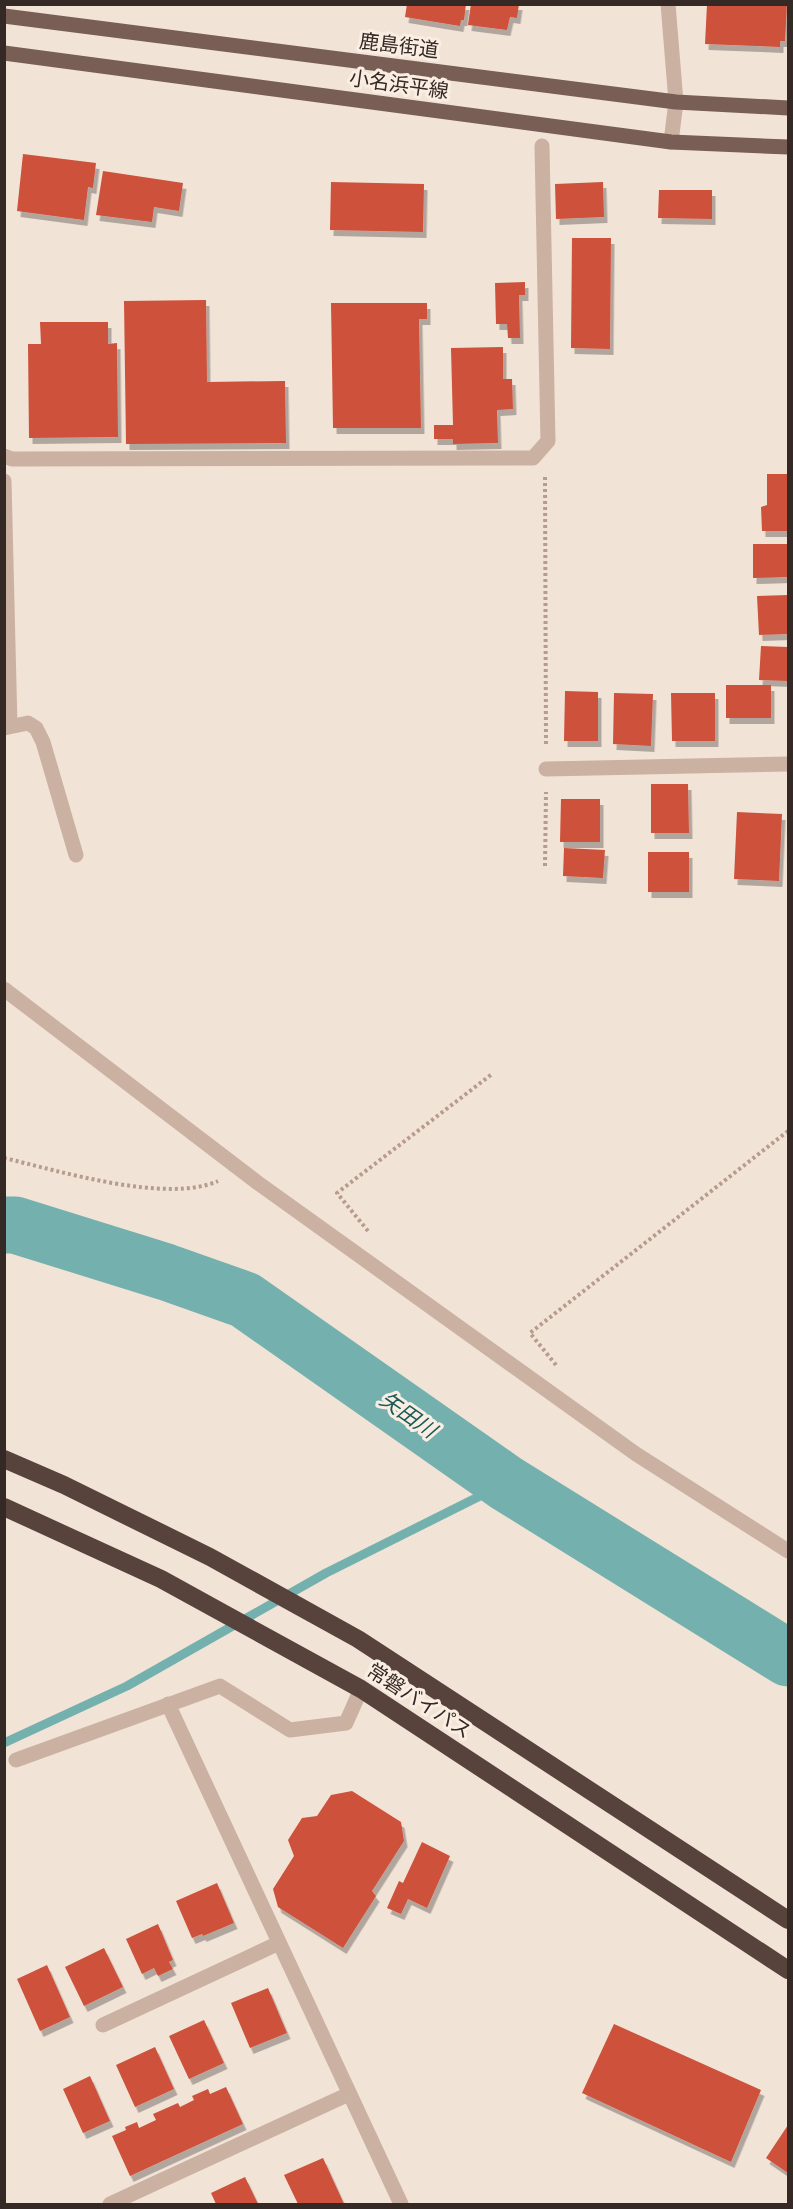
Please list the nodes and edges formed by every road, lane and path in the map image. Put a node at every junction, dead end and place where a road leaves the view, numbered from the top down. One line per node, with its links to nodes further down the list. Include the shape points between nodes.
1 (668, 4): 5 (street)
2 (5, 16): 3 (street); 5 (main road, 鹿島街道)
3 (4, 25)
4 (4, 53): 7 (main road, 小名浜平線)
5 (676, 102): 6 (main road, 鹿島街道); 7 (street)
6 (789, 108)
7 (671, 142): 9 (main road, 小名浜平線)
8 (542, 146): 10 (street, via 548,441)
9 (789, 147)
10 (544, 445): 11 (street, via 533,458); 16 (path)
11 (4, 456)
12 (4, 481): 13 (street)
13 (7, 687): 14 (street)
14 (7, 727): 17 (street, via 28,723 36,728)
15 (789, 764): 16 (street)
16 (546, 769): 18 (path)
17 (76, 855)
18 (545, 866)
19 (4, 989): 23 (street)
20 (492, 1074): 24 (path, via 337,1192)
21 (789, 1131): 25 (path, via 530,1333)
22 (4, 1158): 23 (path, via 140,1188 204,1187)
23 (243, 1169): 28 (street, via 636,1454)
24 (373, 1237)
25 (557, 1366)
26 (4, 1459): 32 (highway, 常磐バイパス, via 210,1557 358,1638)
27 (4, 1507): 29 (highway, 常磐バイパス, via 161,1579)
28 (789, 1551)
29 (361, 1689): 30 (street, via 346,1723 290,1731 220,1686); 34 (highway, 常磐バイパス)
30 (168, 1704): 31 (street); 33 (street)
31 (16, 1760)
32 (789, 1920)
33 (279, 1943): 35 (street); 36 (street)
34 (789, 1970)
35 (103, 2025)
36 (350, 2094): 37 (street); 38 (street)
37 (110, 2205)
38 (401, 2205)

